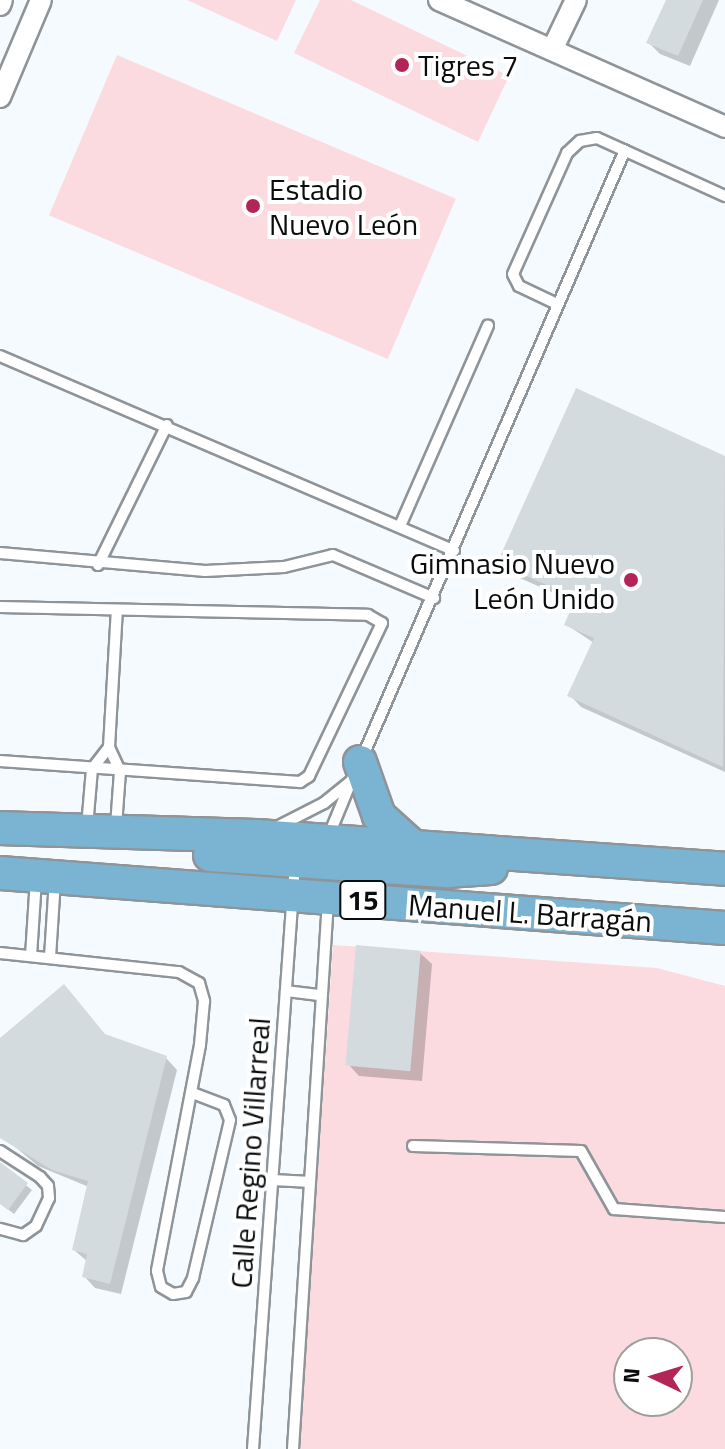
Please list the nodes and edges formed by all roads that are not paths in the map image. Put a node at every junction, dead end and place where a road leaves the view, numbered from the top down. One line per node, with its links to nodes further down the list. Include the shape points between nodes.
1 (41, 0): 5 (street)
2 (439, 0): 4 (street)
3 (576, 0): 4 (street)
4 (552, 50): 6 (street)
5 (0, 97)
6 (725, 127)
7 (625, 150): 8 (lane); 9 (lane, Calle Regino Villarreal); 9 (lane, via 597,138 573,146 513,274 519,286)
8 (725, 196)
9 (557, 304): 14 (lane, Calle Regino Villarreal)
10 (488, 326): 13 (lane)
11 (0, 356): 12 (lane)
12 (167, 425): 13 (lane); 16 (lane)
13 (400, 526): 14 (lane)
14 (454, 551): 17 (lane, Calle Regino Villarreal)
15 (0, 553): 16 (lane)
16 (98, 565): 17 (lane, via 250,571 333,555)
17 (434, 598): 24 (lane, Calle Regino Villarreal)
18 (0, 607): 19 (lane)
19 (117, 610): 20 (lane); 23 (lane, via 368,615 382,623 305,780)
20 (109, 747): 22 (lane); 23 (lane)
21 (0, 761): 22 (lane)
22 (92, 769): 23 (lane); 26 (lane)
23 (120, 771): 26 (lane)
24 (356, 771): 27 (lane, via 307,813); 28 (highway, via 379,816); 33 (lane, Calle Regino Villarreal)
25 (0, 828): 26 (highway, Manuel L. Barragán / 15)
26 (101, 833): 27 (highway, Manuel L. Barragán / 15); 30 (highway, via 151,851)
27 (257, 836): 33 (highway, Manuel L. Barragán / 15)
28 (411, 845): 29 (highway, Manuel L. Barragán / 15); 33 (highway, Manuel L. Barragán / 15)
29 (545, 857): 31 (highway, Manuel L. Barragán / 15); 33 (highway, via 447,871)
30 (295, 861): 33 (highway); 35 (lane, Calle Regino Villarreal)
31 (725, 869)
32 (0, 873): 34 (highway, Manuel L. Barragán / 15)
33 (329, 873): 35 (highway, Manuel L. Barragán / 15); 36 (highway, Manuel L. Barragán / 15); 41 (lane, Calle Regino Villarreal)
34 (46, 877): 35 (highway, Manuel L. Barragán / 15); 38 (lane); 39 (lane)
35 (292, 895): 40 (lane, Calle Regino Villarreal)
36 (725, 928)
37 (0, 953): 38 (lane)
38 (31, 956): 39 (lane)
39 (50, 957): 42 (lane, via 179,972 199,983 204,1001)
40 (286, 991): 41 (lane); 45 (lane, Calle Regino Villarreal)
41 (320, 995): 46 (lane, Calle Regino Villarreal)
42 (192, 1093): 42 (lane, via 157,1271 161,1287 173,1294 186,1292 193,1278 230,1120 224,1105)
43 (413, 1146): 47 (lane, via 581,1151 614,1209)
44 (0, 1151): 48 (lane, via 40,1177 49,1198 36,1226 23,1235)
45 (272, 1180): 46 (lane); 49 (lane, Calle Regino Villarreal)
46 (307, 1182): 50 (lane, Calle Regino Villarreal)
47 (725, 1217)
48 (0, 1229)
49 (253, 1449)
50 (293, 1449)

